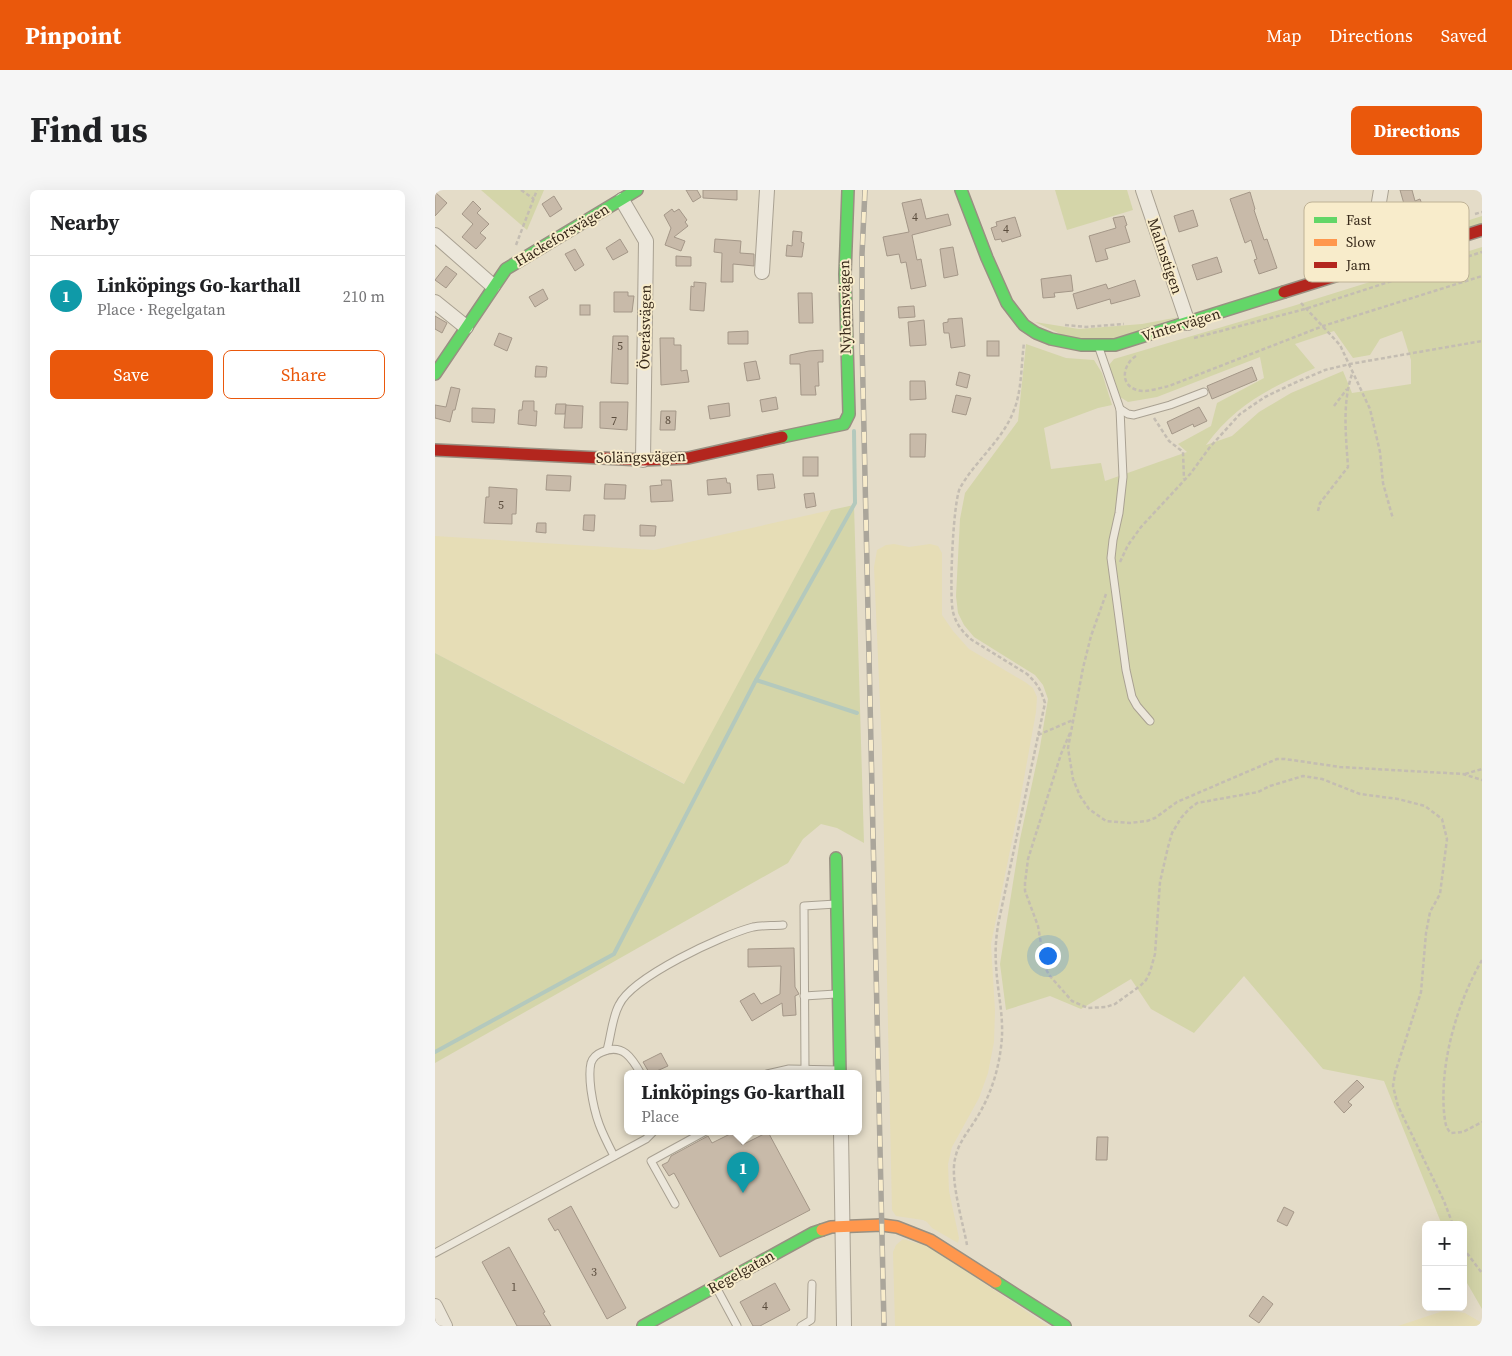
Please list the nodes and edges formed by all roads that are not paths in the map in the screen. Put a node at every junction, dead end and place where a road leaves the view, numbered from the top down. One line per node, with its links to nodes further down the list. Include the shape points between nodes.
1 (637, 190): 6 (street, Hackeforsvägen)
2 (767, 190): 10 (street)
3 (848, 190): 20 (street, Nyhemsvägen, via 844,290 849,414)
4 (961, 190): 16 (street, Vintervägen, via 1011,310 1027,327 1046,338)
5 (1143, 190): 14 (street, Malmstigen)
6 (622, 200): 12 (street, Hackeforsvägen, via 506,269); 22 (street, Överåsvägen, via 646,241)
7 (1482, 230): 9 (street, Vintervägen)
8 (435, 234): 12 (street)
9 (1469, 234)
10 (762, 272)
11 (1319, 282): 14 (street, Vintervägen)
12 (493, 286): 15 (street, Hackeforsvägen)
13 (435, 302): 15 (street)
14 (1188, 323): 16 (street, Vintervägen)
15 (467, 328): 17 (street, Hackeforsvägen)
16 (1099, 347): 19 (lane)
17 (435, 374)
18 (1204, 392): 19 (lane, via 1134,415)
19 (1120, 409): 23 (lane, via 1123,477 1111,558 1132,697)
20 (844, 424): 22 (street, Solängsvägen, via 688,458)
21 (435, 450): 22 (street, Solängsvägen)
22 (643, 460)
23 (1150, 720)
24 (836, 858): 25 (street)
25 (836, 904): 27 (street); 28 (lane, via 804,906)
26 (783, 925): 29 (lane, via 753,927 717,940 660,970 631,990 619,1005)
27 (838, 994): 28 (lane); 34 (street)
28 (804, 996): 30 (lane)
29 (607, 1050): 31 (lane, via 617,1049 626,1054); 38 (lane, via 596,1055 591,1063 590,1079 595,1113)
30 (805, 1069): 32 (lane); 33 (lane)
31 (639, 1070)
32 (785, 1070)
33 (817, 1070)
34 (840, 1070)
35 (650, 1135): 38 (lane)
36 (699, 1135): 39 (lane, via 651,1161)
37 (841, 1135): 40 (street)
38 (615, 1156): 41 (lane)
39 (675, 1204)
40 (842, 1227): 43 (street, Regelgatan, via 813,1233); 49 (street); 50 (street, Regelgatan, via 897,1227 930,1240)
41 (435, 1253)
42 (812, 1284): 48 (lane, via 811,1320)
43 (715, 1286): 46 (street, Regelgatan, via 662,1319); 47 (lane)
44 (435, 1306): 45 (street)
45 (445, 1326)
46 (643, 1326)
47 (737, 1326)
48 (801, 1326)
49 (844, 1326)
50 (1065, 1326)

